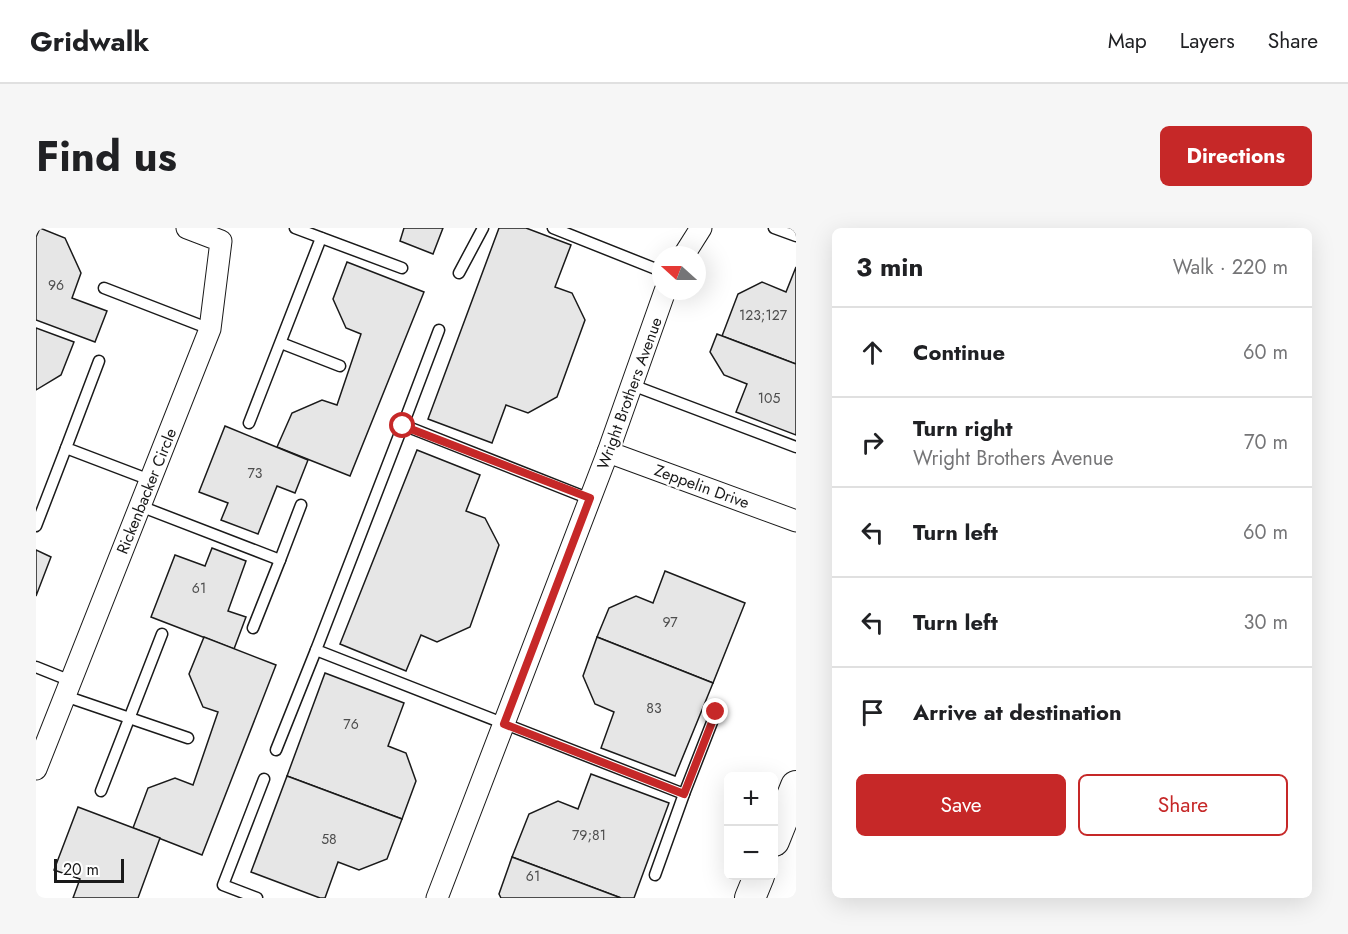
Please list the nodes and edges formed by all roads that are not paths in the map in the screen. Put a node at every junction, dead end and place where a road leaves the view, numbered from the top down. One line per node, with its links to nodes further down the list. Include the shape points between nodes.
1 (187, 228): 7 (street, Rickenbacker Circle)
2 (295, 228): 9 (lane)
3 (483, 228): 13 (lane)
4 (553, 228): 11 (lane)
5 (701, 228): 10 (street)
6 (774, 228): 8 (lane)
7 (225, 234): 16 (street, Rickenbacker Circle)
8 (796, 236)
9 (321, 238): 12 (lane); 18 (lane)
10 (690, 246)
11 (652, 267)
12 (402, 268)
13 (459, 273)
14 (104, 288): 16 (lane)
15 (662, 300): 21 (street, Wright Brothers Avenue)
16 (210, 328): 27 (street, Rickenbacker Circle)
17 (439, 330): 23 (lane)
18 (280, 343): 20 (lane); 22 (lane)
19 (99, 361): 25 (lane)
20 (340, 366)
21 (632, 385): 24 (lane); 26 (street, Wright Brothers Avenue)
22 (249, 423)
23 (403, 426): 28 (lane); 36 (lane)
24 (796, 447)
25 (66, 448): 27 (lane); 32 (lane)
26 (608, 452): 28 (street, Wright Brothers Avenue); 31 (street, Zeppelin Drive)
27 (150, 480): 30 (street, Rickenbacker Circle)
28 (590, 498): 41 (street, Wright Brothers Avenue)
29 (301, 505): 33 (lane)
30 (140, 506): 33 (lane); 38 (street, Rickenbacker Circle)
31 (796, 521)
32 (36, 526)
33 (280, 560): 34 (lane)
34 (253, 628)
35 (162, 634): 40 (lane)
36 (316, 650): 41 (lane); 43 (lane)
37 (36, 667): 38 (lane)
38 (68, 688): 40 (lane); 44 (street, Rickenbacker Circle)
39 (716, 712): 48 (lane)
40 (130, 718): 42 (lane); 47 (lane)
41 (504, 724): 48 (lane); 53 (street, Wright Brothers Avenue)
42 (188, 738)
43 (276, 750)
44 (36, 770)
45 (264, 779): 52 (lane, via 223,885)
46 (796, 786): 49 (main road)
47 (101, 791)
48 (684, 794): 50 (lane)
49 (778, 831)
50 (655, 875)
51 (757, 880): 54 (main road)
52 (257, 898)
53 (437, 898)
54 (750, 898)

